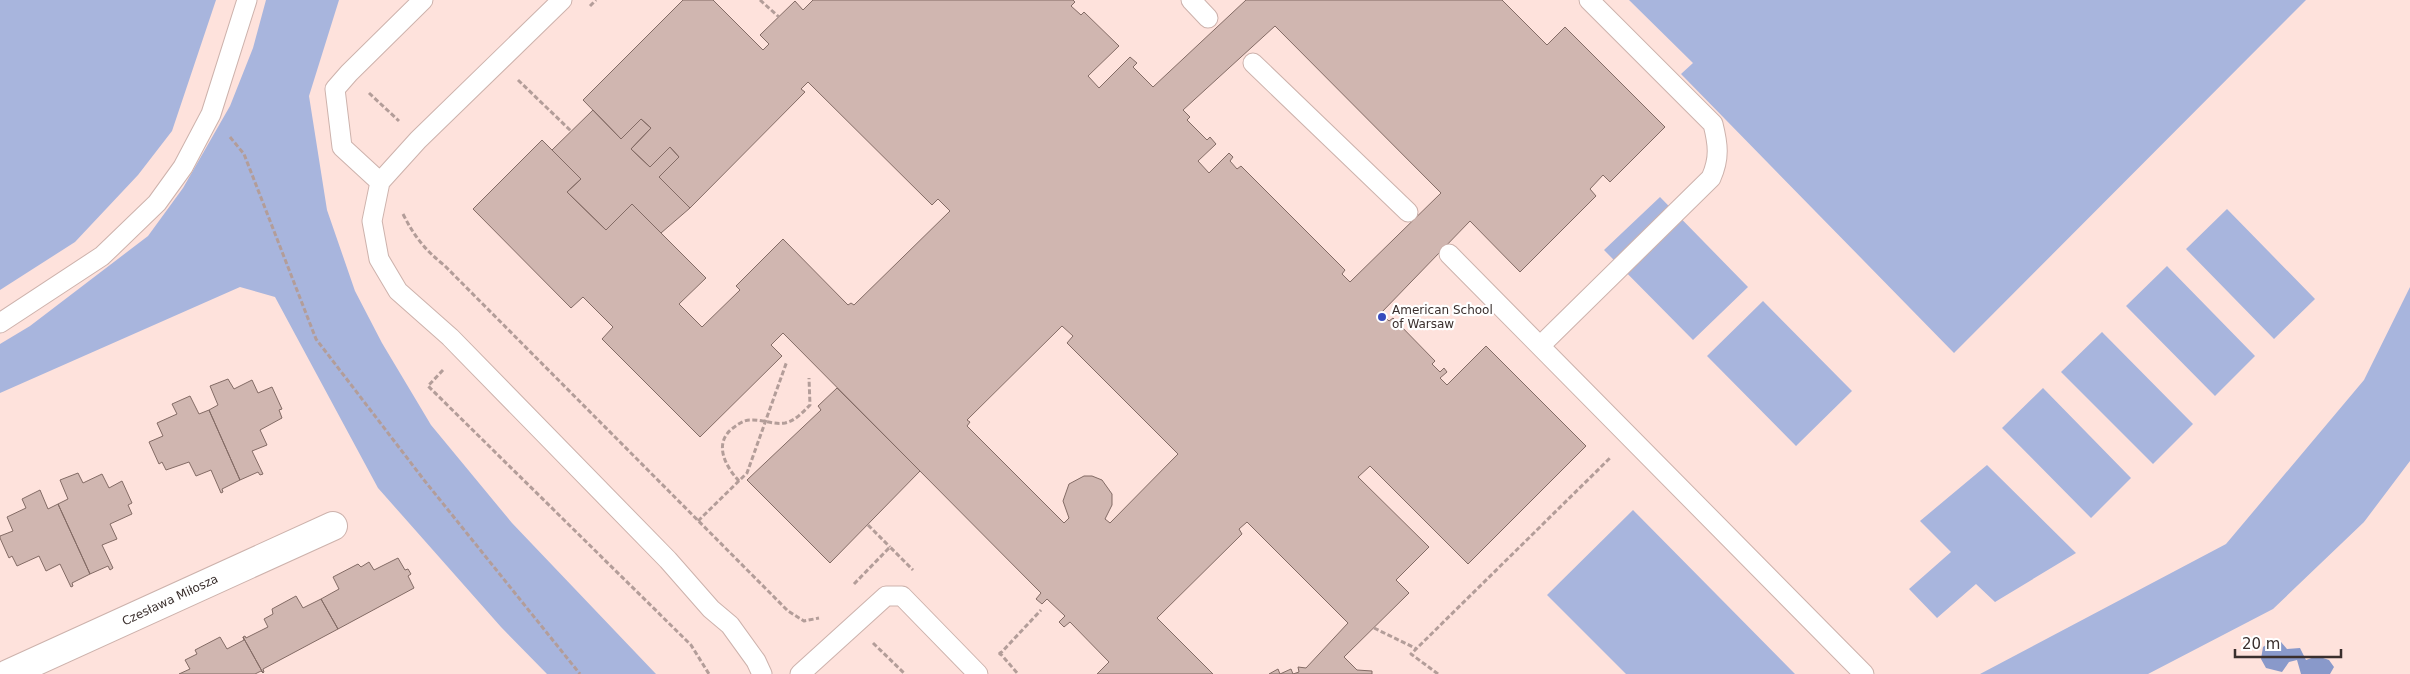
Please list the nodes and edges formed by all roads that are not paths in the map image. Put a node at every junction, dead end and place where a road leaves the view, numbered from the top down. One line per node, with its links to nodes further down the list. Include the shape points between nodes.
1 (247, 0): 11 (lane, via 211,114 183,168 158,203 102,256)
2 (423, 0): 8 (lane, via 335,89 342,147)
3 (562, 0): 8 (lane, via 418,140)
4 (1191, 0): 6 (lane)
5 (1589, 0): 12 (lane, via 1713,124 1718,143 1718,163 1711,178 1698,192)
6 (1208, 18)
7 (1253, 63): 9 (lane)
8 (380, 182): 15 (lane, via 372,221 379,259 398,291 462,350 730,625)
9 (1408, 212)
10 (1449, 254): 12 (lane)
11 (0, 324)
12 (1540, 346): 18 (lane)
13 (333, 526): 14 (street, Czesława Miłosza)
14 (8, 674)
15 (762, 674)
16 (800, 674): 17 (lane, via 886,596 902,596)
17 (978, 674)
18 (1864, 674)

